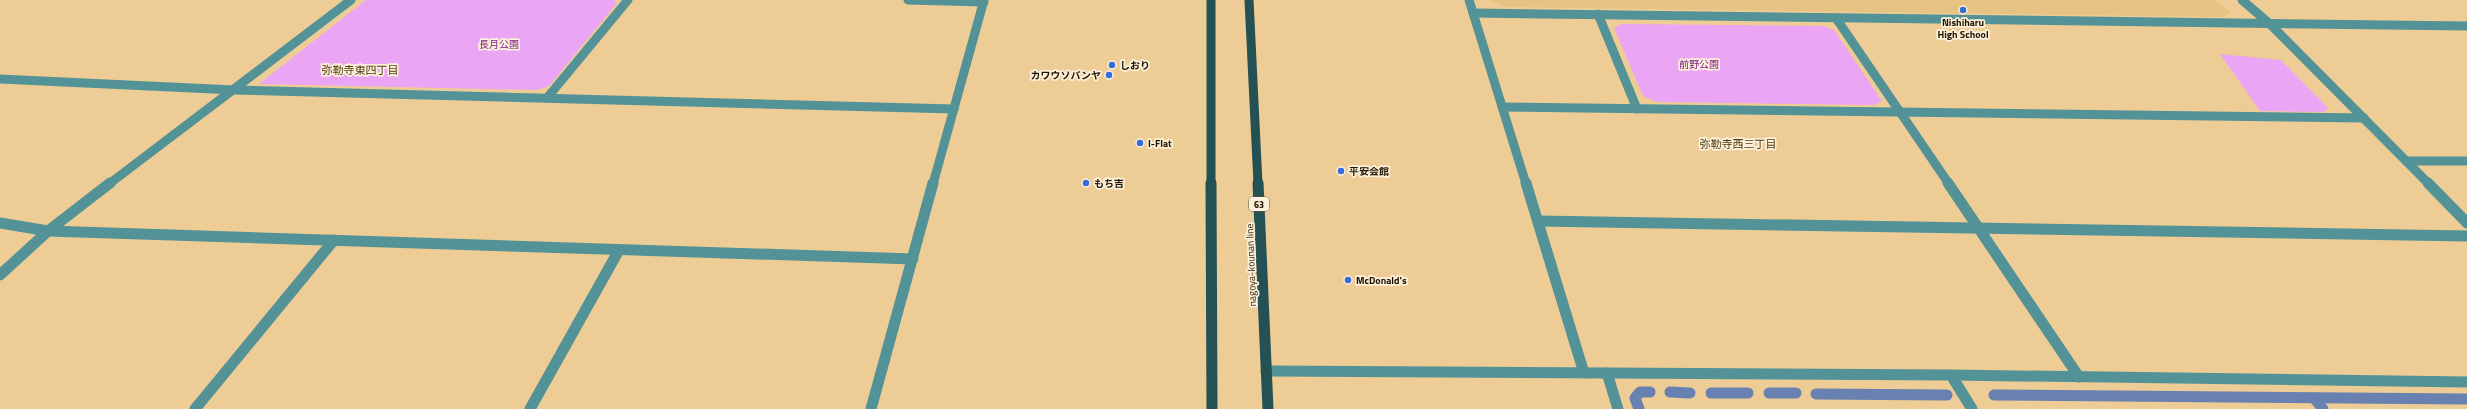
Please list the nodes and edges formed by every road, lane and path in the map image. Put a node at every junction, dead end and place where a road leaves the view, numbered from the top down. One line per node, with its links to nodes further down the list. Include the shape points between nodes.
1 (351, 0): 15 (street)
2 (628, 0): 16 (street)
3 (908, 0): 8 (street)
4 (1211, 0): 43 (main road)
5 (1249, 0): 34 (main road, nagoya-kounan line / 63)
6 (1469, 0): 9 (street)
7 (2242, 0): 12 (street)
8 (984, 1): 18 (street)
9 (1473, 13): 10 (street); 17 (street)
10 (1598, 14): 11 (street); 19 (street)
11 (1836, 18): 12 (street); 20 (street)
12 (2270, 24): 13 (street); 21 (street)
13 (2467, 26)
14 (0, 79): 15 (street)
15 (234, 90): 16 (street); 28 (street)
16 (547, 98): 18 (street)
17 (1502, 107): 19 (street); 24 (street)
18 (954, 109): 32 (street)
19 (1637, 109): 20 (street)
20 (1900, 112): 21 (street); 27 (street)
21 (2364, 118): 22 (street)
22 (2407, 161): 23 (street); 25 (street)
23 (2467, 162)
24 (1538, 221): 27 (street); 35 (street)
25 (2467, 223)
26 (0, 224): 28 (street)
27 (1978, 228): 29 (street); 38 (street)
28 (48, 231): 30 (street); 33 (street)
29 (2467, 236)
30 (334, 240): 31 (street); 40 (street)
31 (619, 250): 32 (street); 41 (street)
32 (912, 259): 42 (street)
33 (0, 275)
34 (1266, 372): 35 (street); 44 (main road, nagoya-kounan line / 63)
35 (1584, 373): 36 (street)
36 (1607, 373): 37 (street); 45 (street)
37 (1951, 375): 38 (street); 46 (street)
38 (2079, 377): 39 (street)
39 (2467, 382)
40 (195, 409)
41 (530, 409)
42 (871, 409)
43 (1212, 409)
44 (1268, 409)
45 (1618, 409)
46 (1972, 409)

